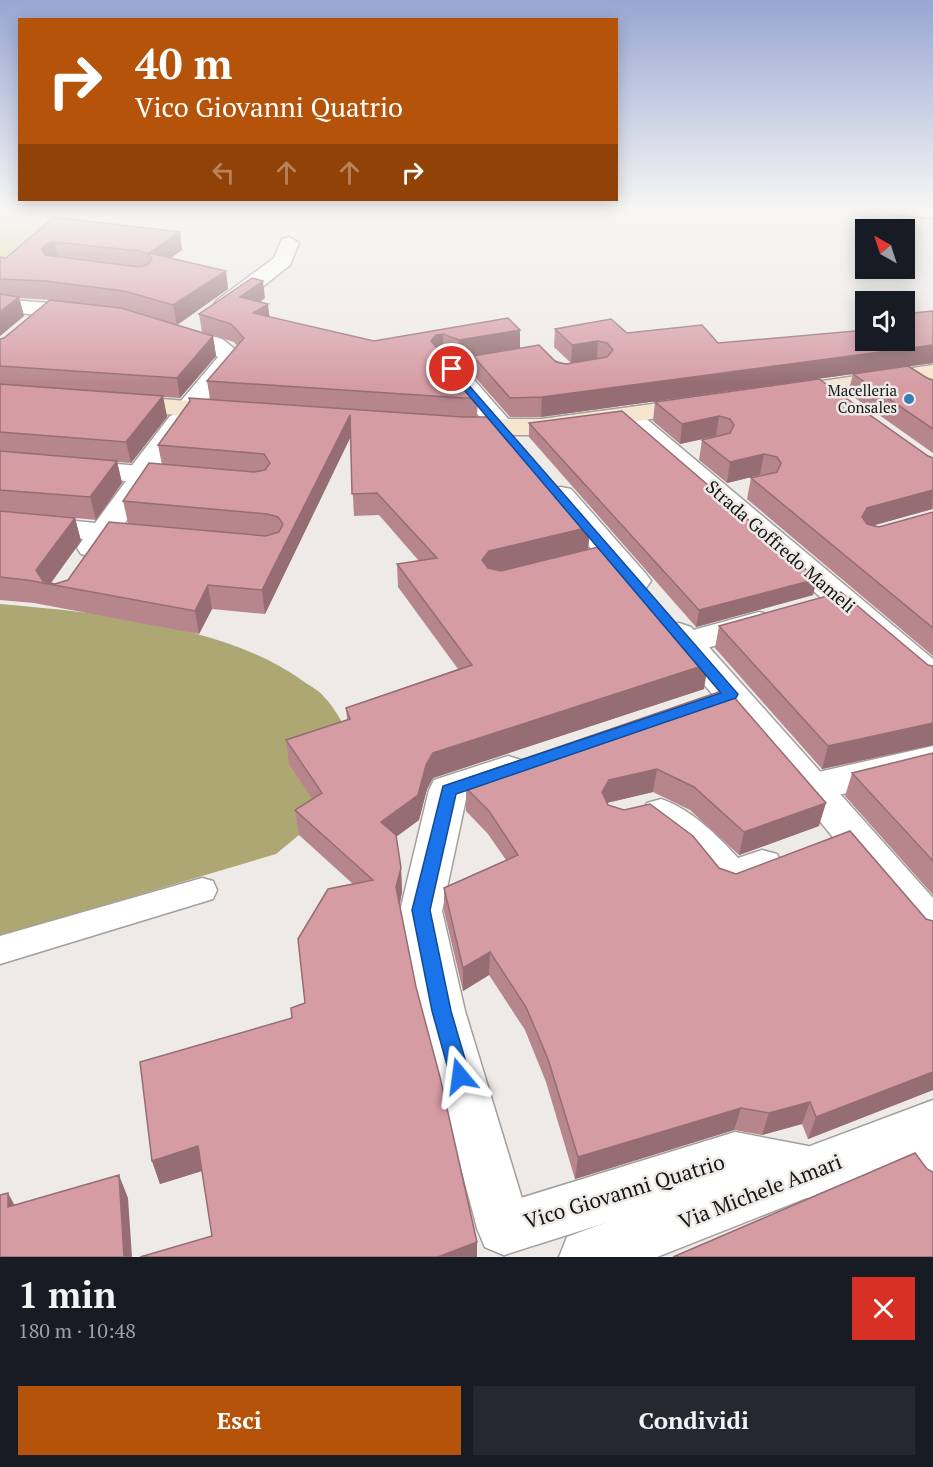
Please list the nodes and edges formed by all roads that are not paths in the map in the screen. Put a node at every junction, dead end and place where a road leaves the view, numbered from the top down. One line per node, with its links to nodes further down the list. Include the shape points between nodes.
1 (276, 268): 8 (street)
2 (32, 291): 3 (street)
3 (8, 306): 4 (street)
4 (49, 309): 5 (street); 7 (street)
5 (108, 317)
6 (148, 326): 8 (street)
7 (24, 330)
8 (180, 334): 18 (street, via 214,344 232,356)
9 (544, 353): 22 (street, via 449,365)
10 (933, 372): 11 (main road)
11 (908, 375): 12 (main road); 13 (street)
12 (821, 388): 14 (main road); 17 (street)
13 (933, 392)
14 (765, 396)
15 (94, 402): 18 (main road)
16 (719, 402): 20 (main road)
17 (847, 407)
18 (184, 414): 19 (main road); 26 (street)
19 (257, 414)
20 (628, 416): 22 (main road); 24 (street, Strada Goffredo Mameli)
21 (440, 426): 22 (main road)
22 (504, 429): 33 (street)
23 (706, 448): 24 (street)
24 (675, 455): 29 (street, Strada Goffredo Mameli)
25 (0, 462): 26 (street)
26 (142, 474): 27 (street); 31 (street)
27 (212, 480)
28 (751, 487): 29 (street)
29 (721, 495): 36 (street, Strada Goffredo Mameli)
30 (0, 522): 31 (street)
31 (102, 533): 32 (street); 35 (street)
32 (174, 540)
33 (613, 555): 34 (street); 37 (street)
34 (579, 563)
35 (79, 568)
36 (842, 599): 37 (street); 38 (street, Strada Goffredo Mameli)
37 (687, 643): 41 (street, via 714,700)
38 (933, 677)
39 (933, 759): 41 (street)
40 (539, 760): 48 (street, Vico Giovanni Quatrio, via 448,790 421,910 442,1011 504,1228 735,1157)
41 (814, 787): 43 (street)
42 (621, 816): 43 (street, via 654,809 704,847 731,878)
43 (821, 843): 45 (street)
44 (202, 890): 46 (lane)
45 (933, 928)
46 (0, 950)
47 (924, 1145): 48 (street, Via Michele Amari)
48 (809, 1172): 49 (street, Via Michele Amari)
49 (587, 1257)

